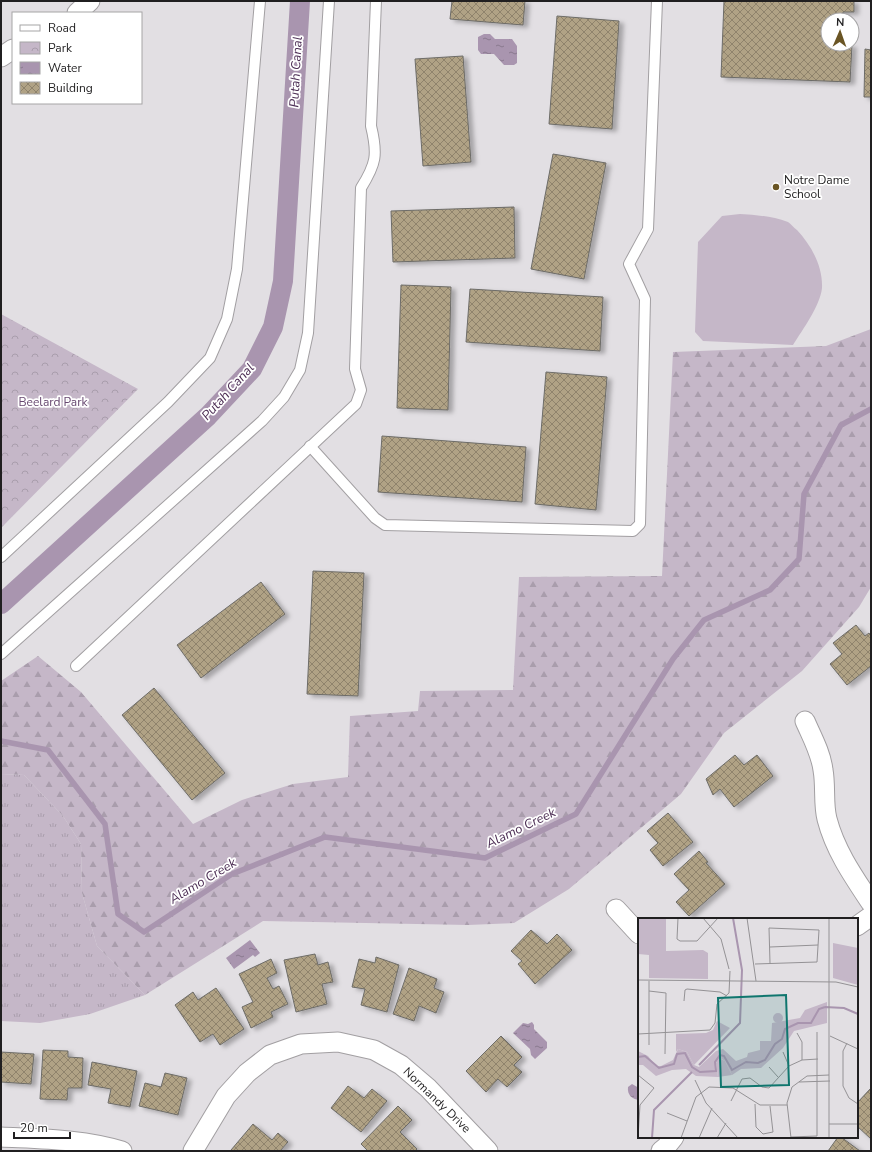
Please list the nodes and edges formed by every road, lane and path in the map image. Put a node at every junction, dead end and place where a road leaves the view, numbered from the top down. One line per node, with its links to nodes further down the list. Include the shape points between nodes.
1 (90, 1): 6 (street)
2 (260, 1): 10 (lane, via 237,269 228,319 210,358 168,402)
3 (330, 1): 11 (lane, via 308,333 300,370 284,397 262,421)
4 (376, 1): 9 (lane, via 371,126 376,144 372,170 360,188 355,369 361,390 356,404)
5 (657, 1): 9 (lane, via 648,229 629,264 646,299 640,524 633,531 385,525 375,518)
6 (78, 12)
7 (12, 50): 8 (street)
8 (1, 57)
9 (310, 446): 12 (lane)
10 (1, 557)
11 (1, 654)
12 (76, 666)
13 (805, 721): 14 (street, via 824,770 826,818 834,840 853,876)
14 (871, 903)
15 (616, 910): 18 (street)
16 (871, 916): 17 (street)
17 (858, 925)
18 (638, 933)
19 (1, 1137): 21 (street, via 58,1139 104,1145)
20 (673, 1138): 24 (street)
21 (122, 1151)
22 (193, 1151): 23 (street, Normandy Drive, via 226,1096 247,1073 270,1055 302,1044 338,1042 374,1050 401,1065 428,1088)
23 (488, 1151)
24 (661, 1151)

